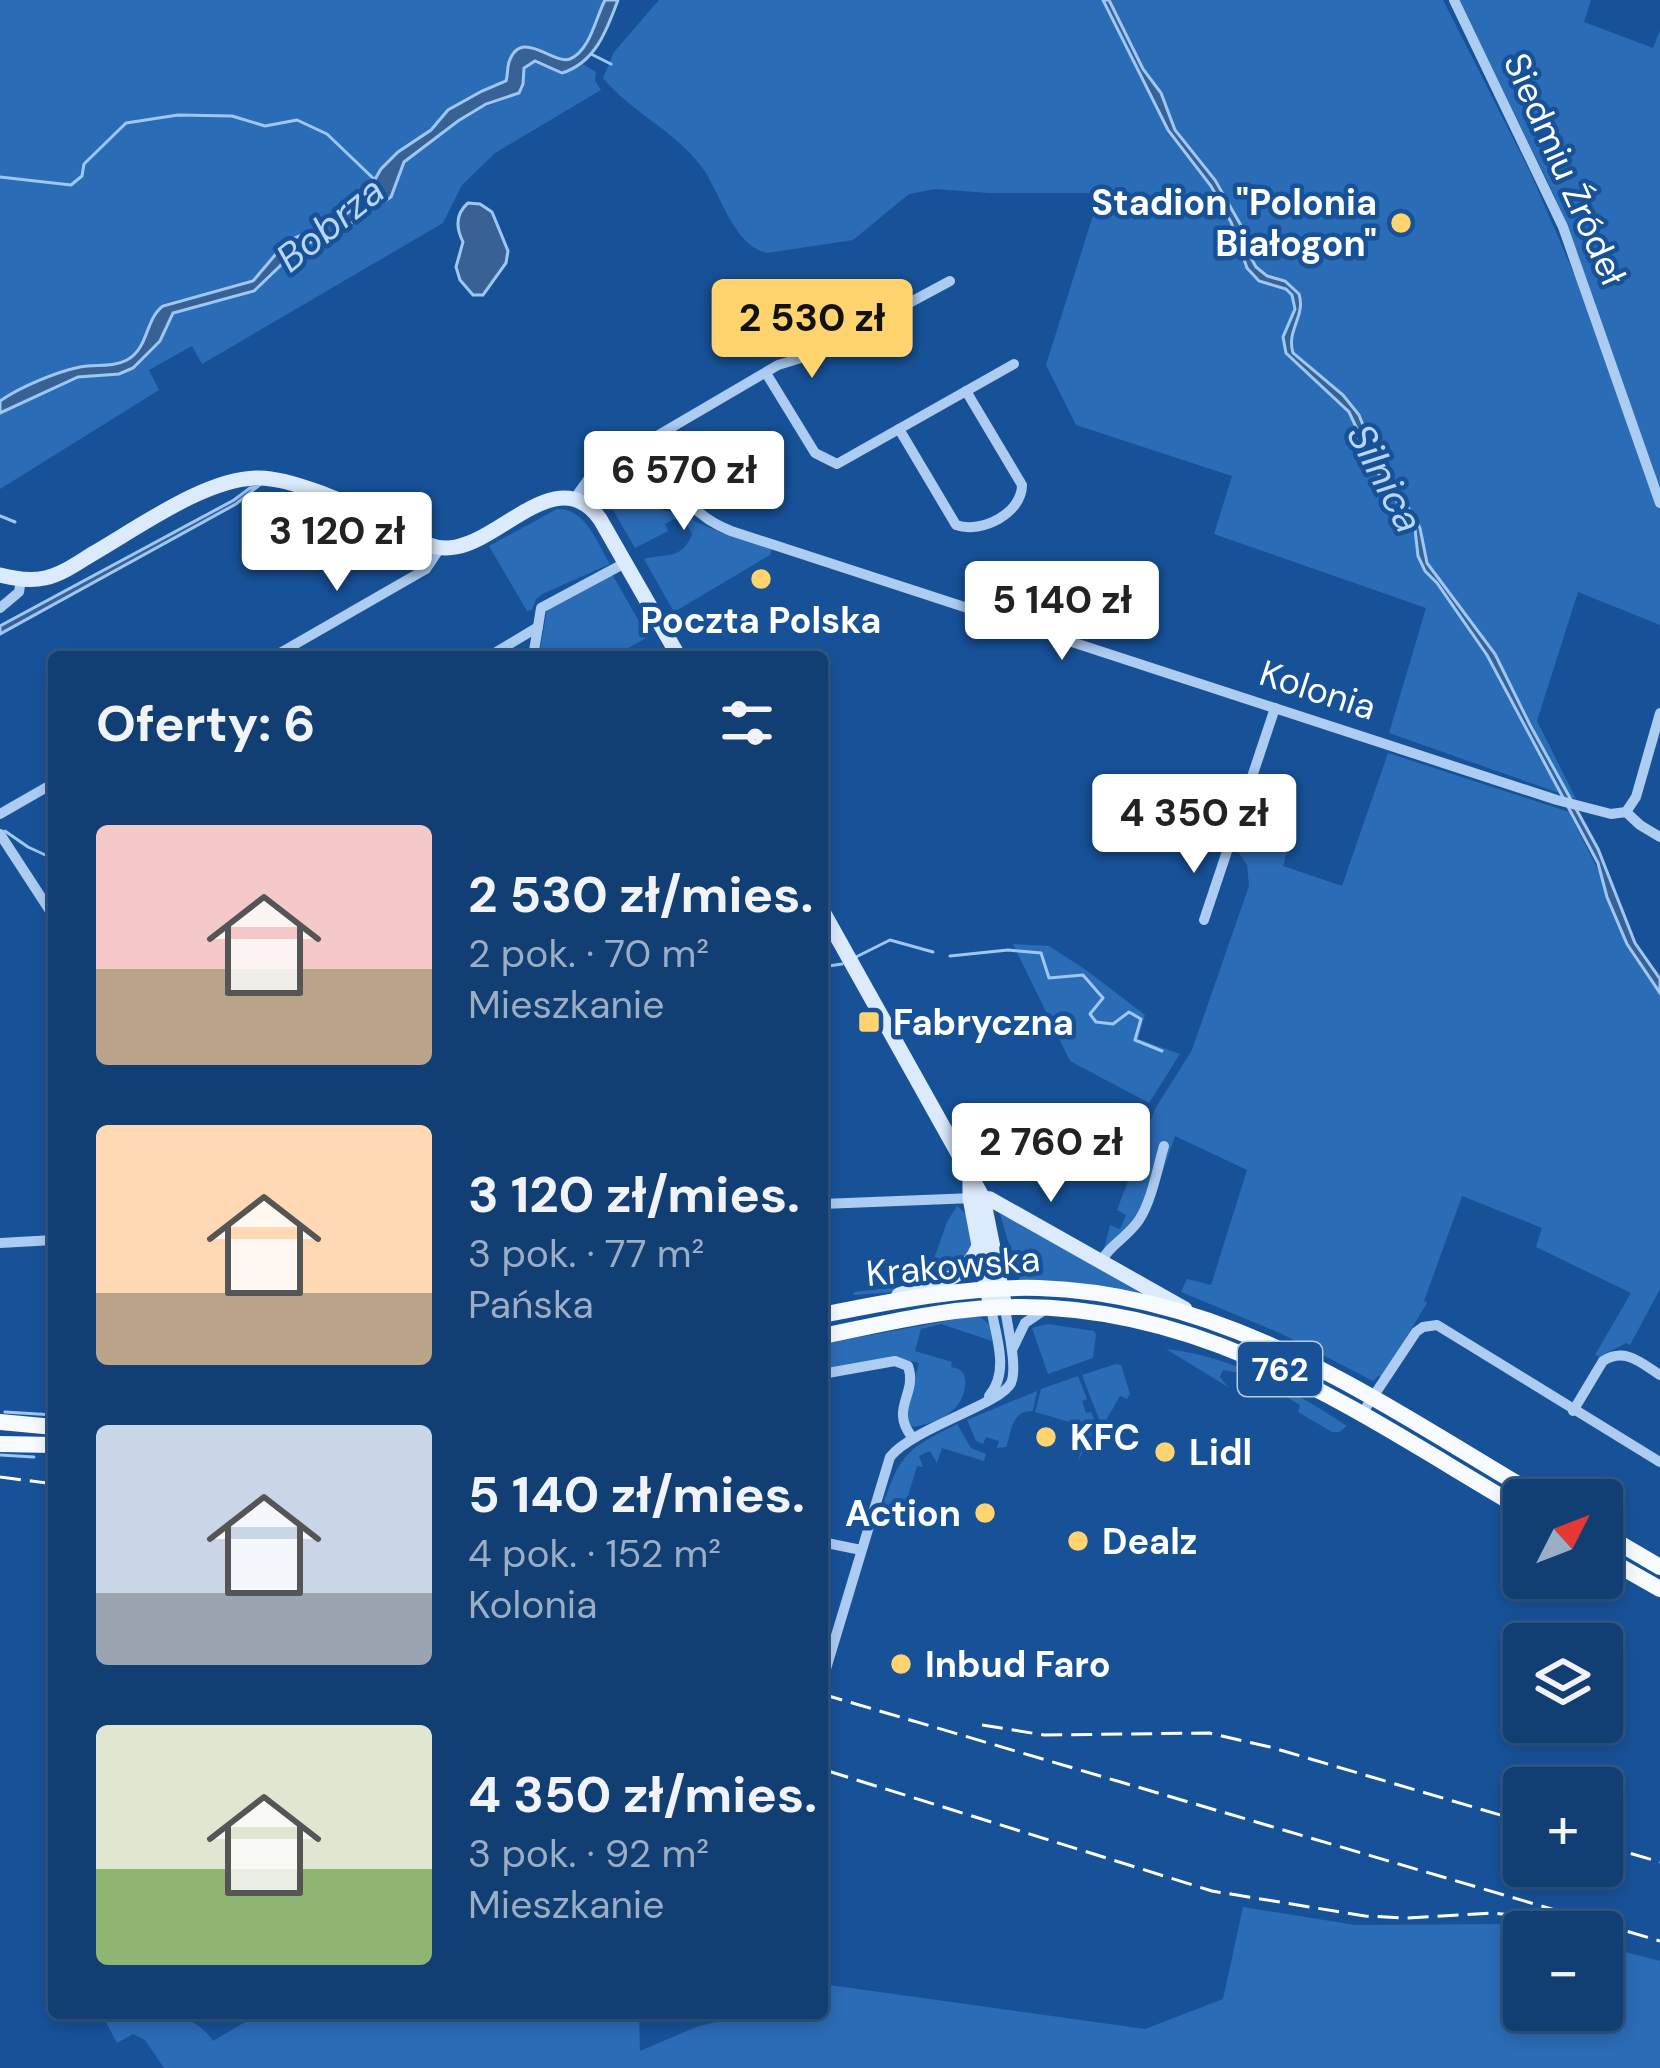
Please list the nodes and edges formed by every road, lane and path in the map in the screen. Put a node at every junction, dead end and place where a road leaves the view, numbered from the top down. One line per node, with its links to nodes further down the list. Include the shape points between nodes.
1 (1454, 0): 9 (street, Siedmiu Źródeł, via 1563,227)
2 (950, 281): 4 (street)
3 (1014, 364): 5 (street)
4 (766, 373): 6 (street, via 815,453 837,464); 7 (street)
5 (966, 391): 6 (street); 6 (street, via 1022,485 1015,508 982,527 956,526)
6 (899, 429)
7 (652, 438): 8 (street, via 589,477); 20 (street, Kolonia, via 686,500 712,523)
8 (575, 498): 10 (main road, via 550,500 466,544); 11 (main road, via 595,512)
9 (1660, 502)
10 (440, 548): 13 (main road, via 296,485 246,478 200,493 57,574); 16 (street, via 425,569)
11 (625, 562): 15 (street, via 545,604); 19 (main road)
12 (0, 575): 13 (main road)
13 (21, 580): 14 (street)
14 (0, 608)
15 (538, 627): 17 (street); 18 (street)
16 (283, 651)
17 (498, 651)
18 (534, 651)
19 (676, 651)
20 (1275, 708): 23 (street, Kolonia, via 1584,807); 29 (street)
21 (1660, 713): 23 (street)
22 (48, 786): 24 (street)
23 (1626, 812): 26 (street, Kolonia)
24 (0, 814)
25 (0, 833): 27 (street)
26 (1660, 837)
27 (48, 908)
28 (828, 920): 31 (main road)
29 (1204, 920)
30 (1164, 1146): 36 (street, via 1142,1216)
31 (976, 1198): 32 (street); 35 (main road); 36 (main road); 37 (main road)
32 (828, 1204)
33 (48, 1240): 34 (street)
34 (0, 1243)
35 (979, 1246): 37 (main road); 38 (main road, via 957,1276)
36 (1100, 1263): 41 (main road)
37 (997, 1298): 38 (main road, Krakowska / 762); 39 (main road, Krakowska / 762); 41 (main road, Krakowska / 762, via 1059,1289); 42 (main road, Krakowska / 762); 43 (street); 47 (street, via 1000,1378)
38 (872, 1305): 40 (main road, Krakowska / 762)
39 (1048, 1308): 43 (street, via 1025,1323); 49 (main road, Krakowska / 762, via 1206,1338)
40 (828, 1314)
41 (1193, 1314): 46 (main road, Krakowska / 762, via 1268,1342)
42 (828, 1335)
43 (1011, 1353): 47 (street, via 1010,1383)
44 (828, 1373): 52 (street, via 895,1361 908,1366 901,1414)
45 (1660, 1375): 48 (street, via 1624,1354 1610,1356)
46 (1373, 1400): 48 (street, via 1416,1331 1437,1325); 49 (street); 56 (main road, Krakowska / 762)
47 (982, 1402): 52 (street)
48 (1574, 1411): 55 (street)
49 (1361, 1415): 57 (main road, Krakowska / 762)
50 (0, 1422): 51 (main road)
51 (48, 1426)
52 (913, 1437): 60 (street, via 886,1463)
53 (0, 1444): 54 (main road)
54 (48, 1444)
55 (1660, 1462)
56 (1509, 1479)
57 (1503, 1498)
58 (828, 1543): 60 (street)
59 (1623, 1545): 61 (main road)
60 (861, 1550): 64 (street)
61 (1660, 1567)
62 (1623, 1568): 63 (main road)
63 (1660, 1589)
64 (828, 1662)

